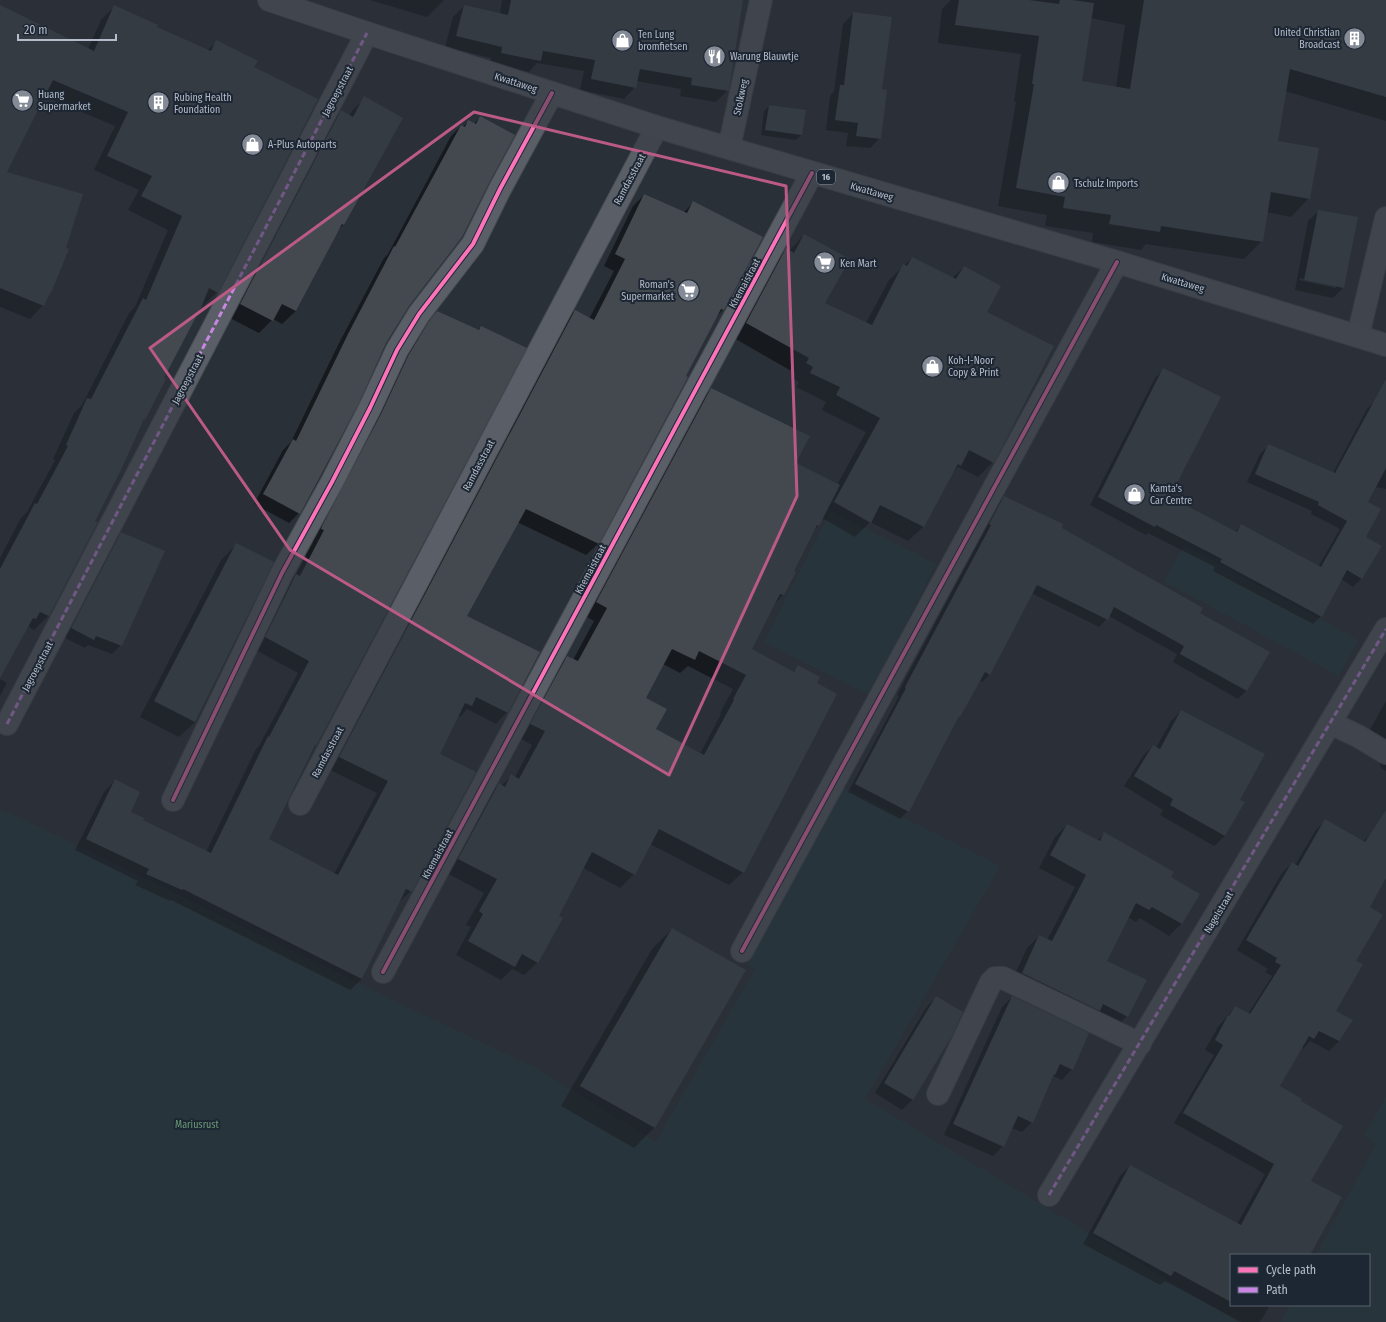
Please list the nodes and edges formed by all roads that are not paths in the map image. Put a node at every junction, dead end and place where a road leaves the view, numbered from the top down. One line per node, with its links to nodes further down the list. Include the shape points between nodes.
1 (268, 0): 3 (main road, Kwattaweg / 16)
2 (761, 0): 6 (street, Stolkweg)
3 (367, 33): 4 (main road, Kwattaweg / 16); 14 (street, Jagroepstraat)
4 (552, 93): 5 (main road, Kwattaweg / 16); 16 (street, via 472,244 419,314 397,350 360,428 282,573)
5 (657, 127): 6 (main road, Kwattaweg / 16); 17 (street, Ramdasstraat)
6 (728, 148): 7 (main road, Kwattaweg / 16)
7 (812, 173): 9 (main road, Kwattaweg / 16); 19 (street, Khemaistraat)
8 (1386, 218): 10 (street)
9 (1117, 262): 10 (main road, Kwattaweg / 16); 18 (street)
10 (1358, 336): 11 (main road, Kwattaweg / 16)
11 (1386, 346)
12 (1386, 629): 13 (street, Nagelstraat)
13 (1330, 723): 15 (street); 20 (street, Nagelstraat)
14 (7, 724)
15 (1386, 753)
16 (173, 800)
17 (300, 804)
18 (742, 951)
19 (383, 972)
20 (1140, 1044): 21 (street, via 1004,978 995,978 990,982); 22 (street, Nagelstraat)
21 (938, 1094)
22 (1049, 1195)

